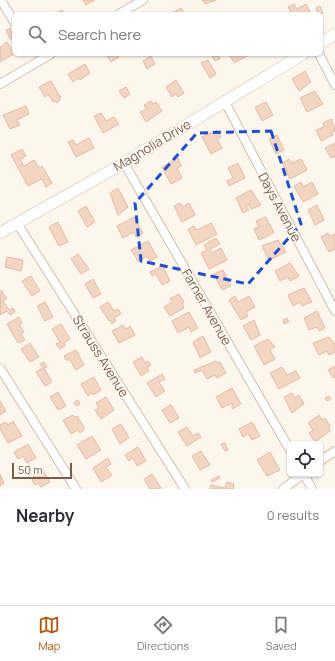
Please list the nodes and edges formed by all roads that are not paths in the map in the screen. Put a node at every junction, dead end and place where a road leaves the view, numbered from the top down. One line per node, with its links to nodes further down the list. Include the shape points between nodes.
1 (1, 0): 4 (street)
2 (143, 0): 3 (street)
3 (122, 12)
4 (12, 19)
5 (335, 34): 6 (street)
6 (323, 42)
7 (34, 56): 11 (street)
8 (48, 56): 11 (street)
9 (300, 56): 14 (street, Magnolia Drive)
10 (320, 56): 13 (street)
11 (38, 62): 12 (street)
12 (0, 84)
13 (335, 85)
14 (225, 102): 15 (street, Magnolia Drive); 18 (street, Days Avenue)
15 (124, 163): 16 (street, Magnolia Drive); 20 (street, Farner Avenue)
16 (17, 223): 17 (street, Magnolia Drive); 26 (street, Strauss Avenue)
17 (0, 233)
18 (335, 311)
19 (0, 368): 25 (street)
20 (287, 445)
21 (335, 451): 22 (street)
22 (323, 459)
23 (299, 477): 27 (street)
24 (305, 477): 28 (street)
25 (76, 489)
26 (184, 489)
27 (283, 489)
28 (312, 489)

